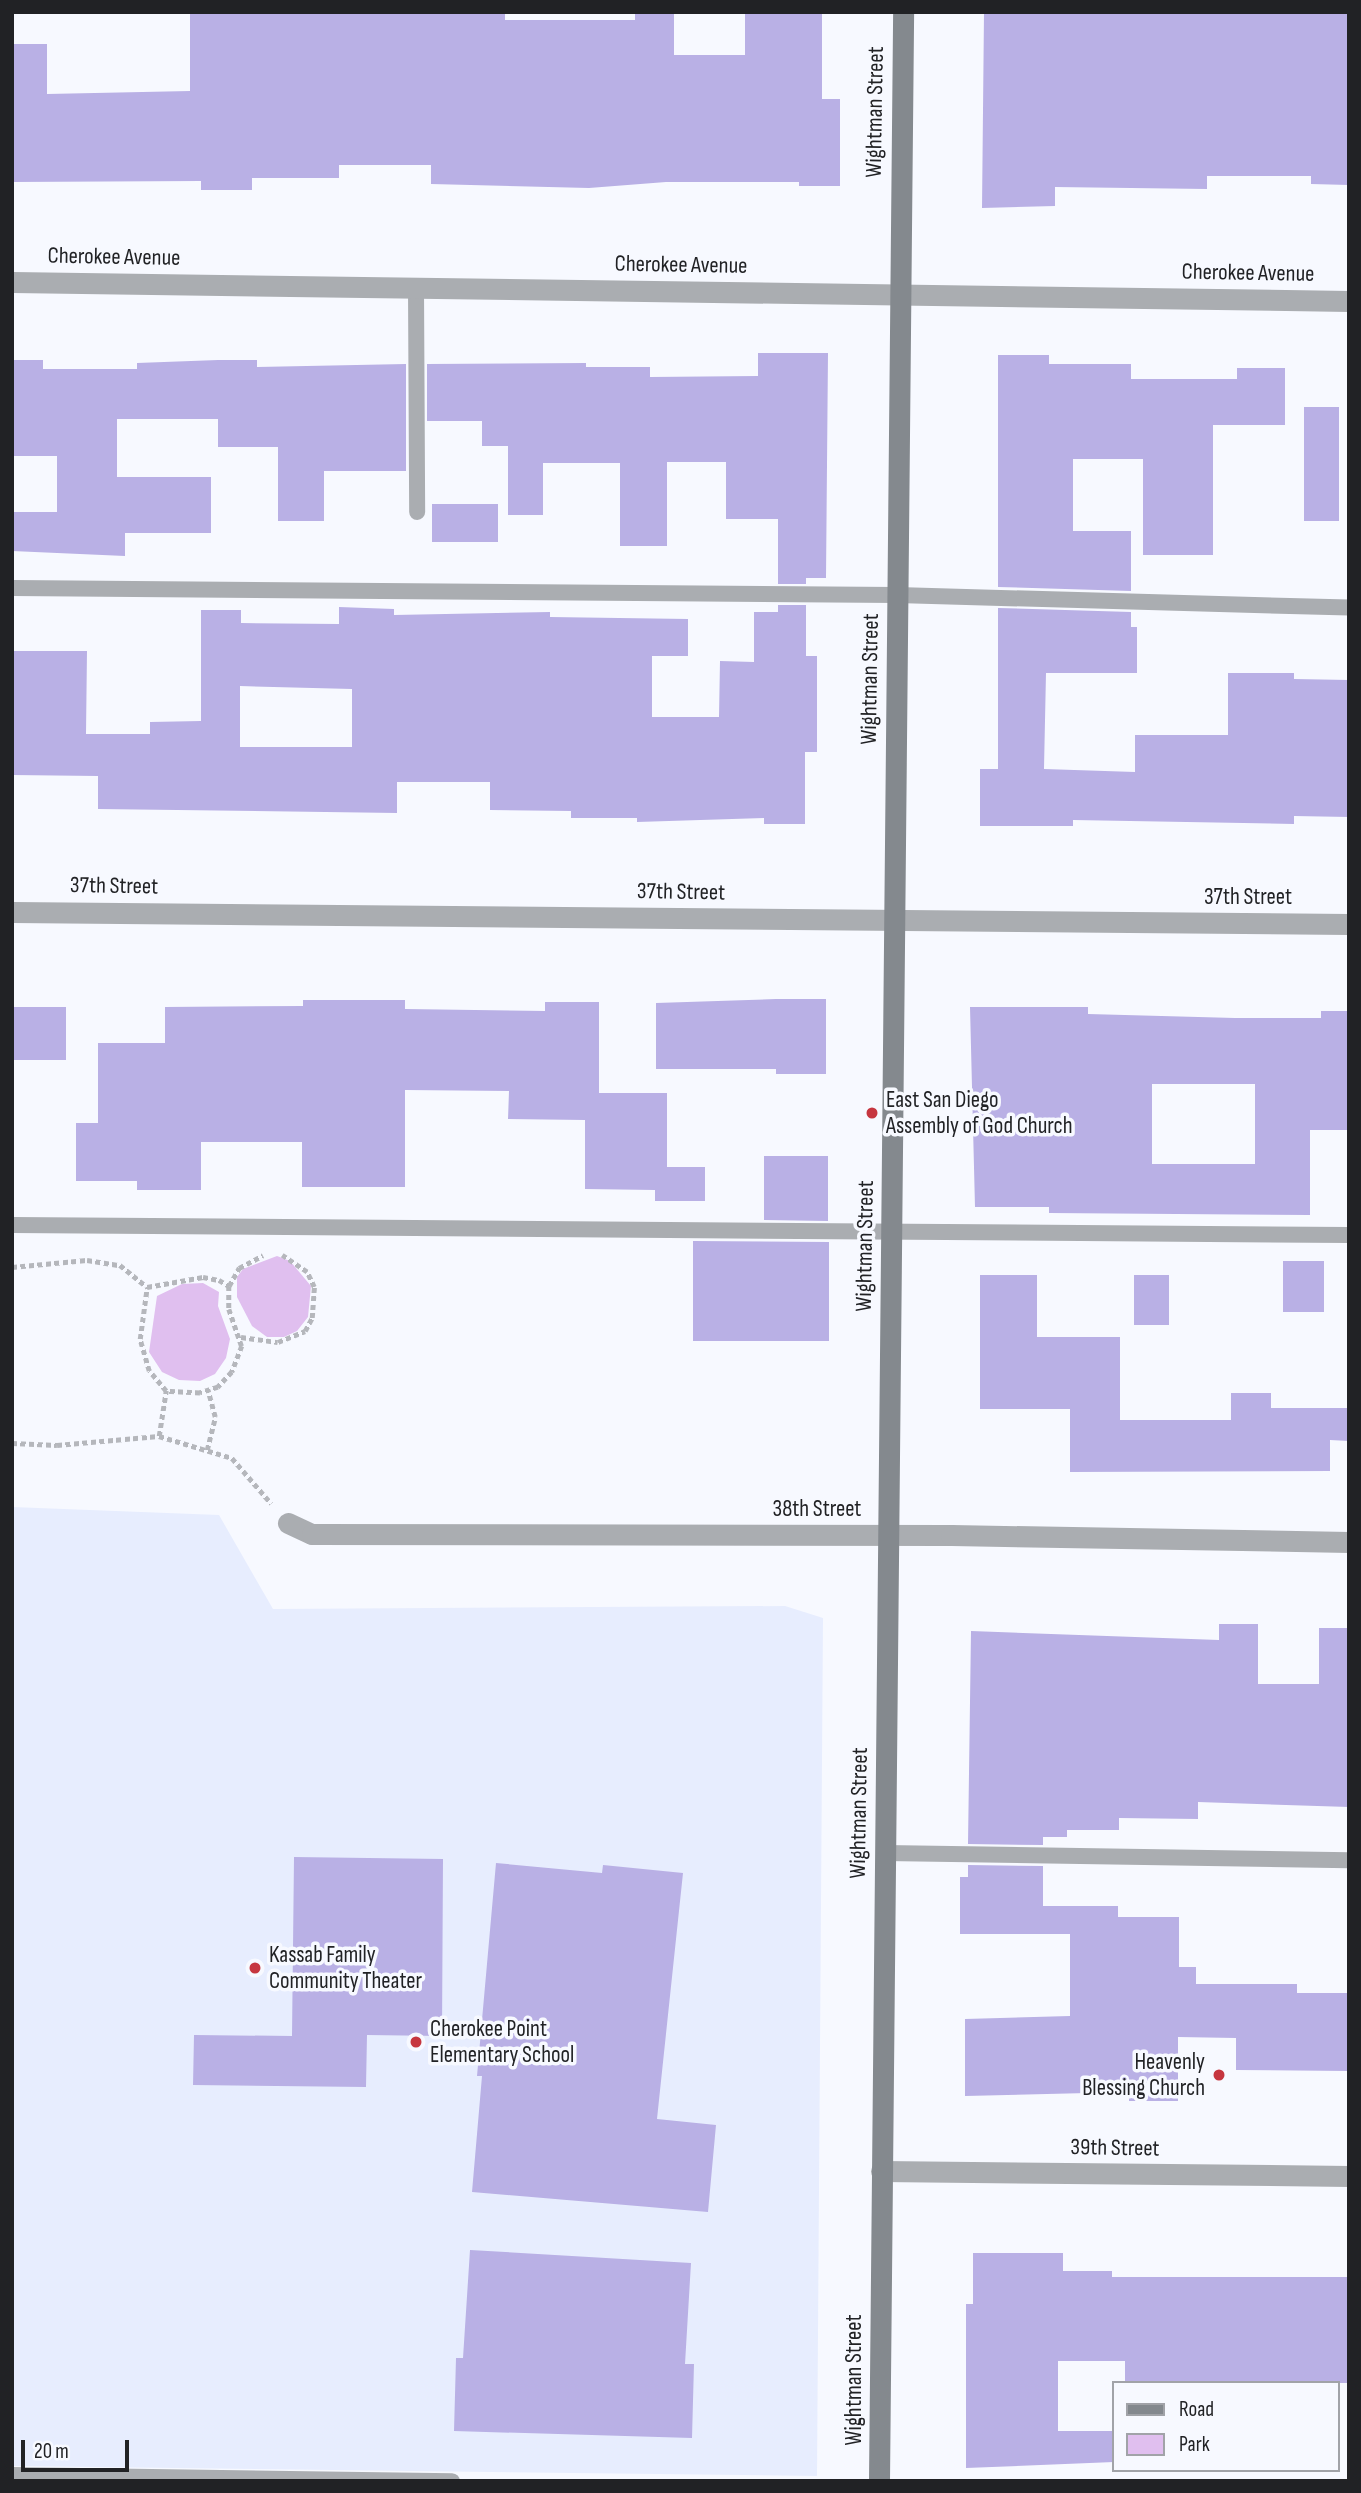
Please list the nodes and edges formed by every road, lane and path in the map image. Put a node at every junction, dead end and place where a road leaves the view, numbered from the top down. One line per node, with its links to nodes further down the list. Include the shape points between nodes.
1 (903, 12): 4 (main road, Wightman Street)
2 (12, 282): 3 (street, Cherokee Avenue)
3 (416, 288): 4 (street, Cherokee Avenue); 6 (lane)
4 (900, 295): 5 (street, Cherokee Avenue); 8 (main road, Wightman Street)
5 (1349, 301)
6 (417, 512)
7 (12, 587): 8 (lane)
8 (897, 595): 9 (lane); 11 (main road, Wightman Street)
9 (1349, 608)
10 (12, 912): 11 (street, 37th Street)
11 (894, 921): 12 (street, 37th Street); 14 (main road, Wightman Street)
12 (1349, 924)
13 (12, 1225): 14 (lane)
14 (891, 1229): 15 (lane); 26 (main road, Wightman Street)
15 (1349, 1236)
16 (12, 1267): 18 (path, via 87,1260 120,1265)
17 (229, 1286): 18 (path, via 202,1277); 19 (path, via 229,1309); 19 (path, via 239,1268 272,1254 299,1263 314,1287 312,1318 304,1331 278,1342)
18 (147, 1287): 21 (path, via 142,1355)
19 (241, 1337): 20 (path, via 232,1373)
20 (208, 1390): 21 (path); 24 (path, via 215,1417)
21 (166, 1391): 22 (path)
22 (159, 1436): 23 (path, via 57,1445); 24 (path)
23 (12, 1443)
24 (207, 1450): 25 (path, via 232,1458)
25 (288, 1523): 26 (street, 38th Street, via 312,1534)
26 (889, 1535): 27 (street, 38th Street); 28 (main road, Wightman Street)
27 (1349, 1542)
28 (885, 1853): 29 (lane); 30 (main road, Wightman Street)
29 (1349, 1860)
30 (881, 2171): 31 (street, 39th Street); 34 (main road, Wightman Street)
31 (1349, 2176)
32 (12, 2475): 33 (lane)
33 (452, 2481)
34 (879, 2481)

